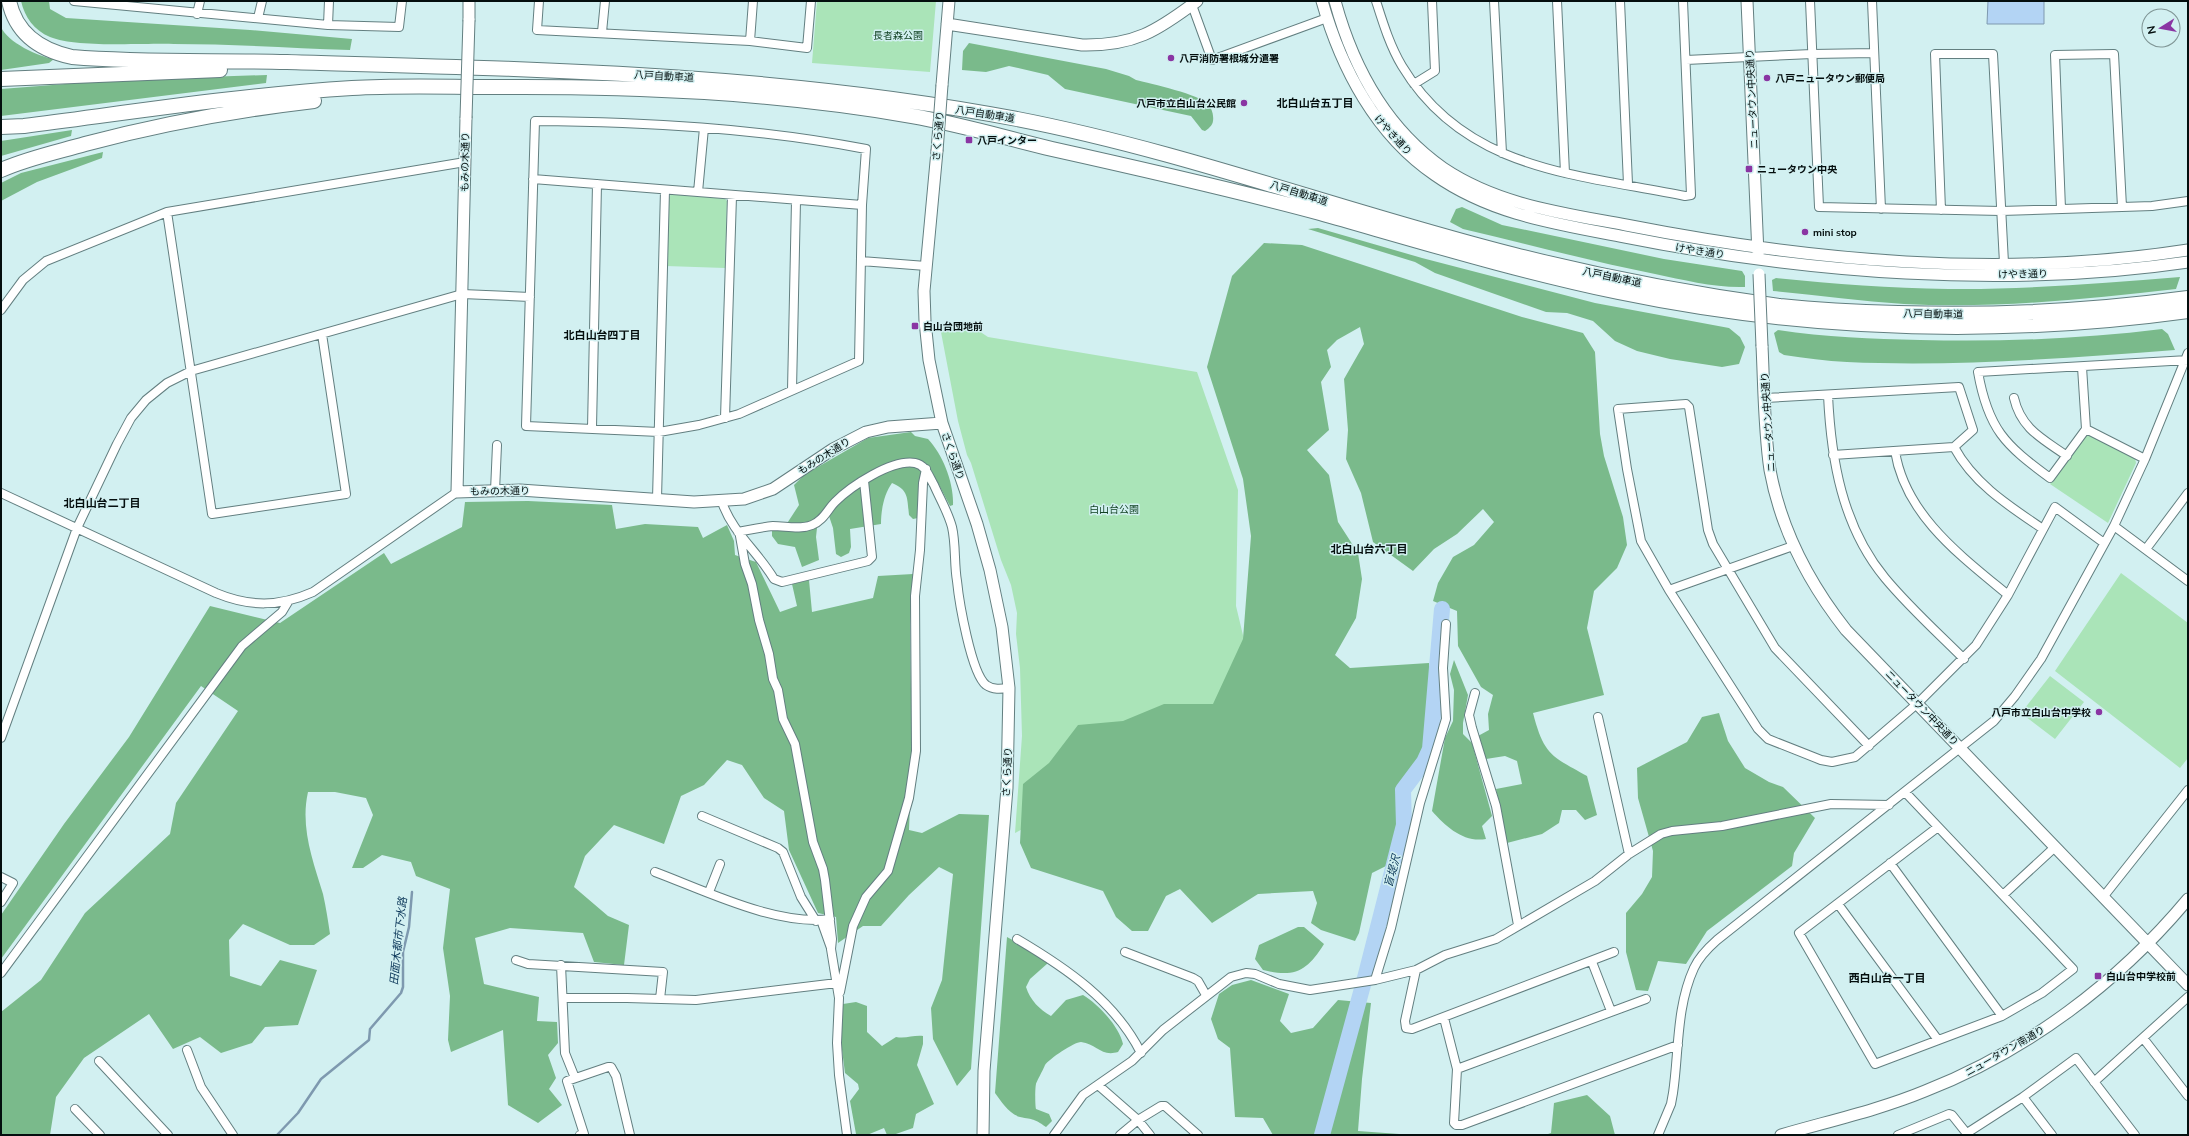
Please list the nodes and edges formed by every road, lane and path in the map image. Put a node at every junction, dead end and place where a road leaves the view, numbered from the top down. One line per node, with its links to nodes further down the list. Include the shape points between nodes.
1 (9, 1): 37 (highway, via 18,25 31,39 46,50 72,57)
2 (74, 1): 25 (street)
3 (200, 1): 26 (street)
4 (262, 1): 27 (street)
5 (329, 1): 30 (street)
6 (402, 1): 30 (street, via 399,27)
7 (469, 1): 44 (street, もみの木通り, bridge)
8 (539, 1): 31 (street, via 537,30)
9 (605, 1): 31 (street)
10 (753, 1): 32 (street)
11 (811, 1): 32 (street, via 807,48)
12 (949, 1): 29 (street, さくら通り)
13 (1322, 1): 28 (street, けやき通り)
14 (1335, 1): 62 (street, けやき通り, via 1343,30 1358,66 1377,100 1398,128 1418,147 1442,167 1471,185 1530,207 1695,239)
15 (1376, 1): 39 (street, via 1391,45)
16 (1432, 1): 39 (street, via 1435,71)
17 (1494, 1): 43 (street)
18 (1557, 1): 46 (street)
19 (1620, 1): 49 (street)
20 (1683, 1): 36 (street)
21 (1747, 1): 35 (street, ニュータウン中央通り)
22 (1810, 1): 34 (street)
23 (1872, 1): 33 (street)
24 (1195, 3): 28 (street, via 1212,60); 29 (street, via 1155,31 1134,39 1100,45 1082,45)
25 (138, 4): 26 (street)
26 (197, 14): 27 (street)
27 (258, 18): 30 (street)
28 (1327, 18): 64 (street, けやき通り, via 1344,62 1361,95 1384,128 1423,166 1460,191 1486,204 1545,222 1699,252)
29 (947, 24): 68 (street, さくら通り, bridge)
30 (328, 25)
31 (602, 32): 32 (street)
32 (750, 41)
33 (1874, 53): 34 (street); 57 (street)
34 (1812, 54): 35 (street); 57 (street, via 1819,207)
35 (1750, 56): 36 (street); 62 (street, ニュータウン中央通り)
36 (1686, 60): 49 (street, via 1691,195)
37 (408, 66): 38 (highway, via 111,73); 71 (highway, 八戸自動車道, via 705,78 851,93 1017,119 1163,152 1515,255 1686,291 1785,306 1862,312 2039,313)
38 (1, 79)
39 (1414, 84): 43 (street, via 1426,99 1459,129)
40 (440, 87): 41 (highway, via 355,88 293,93); 45 (highway, via 216,115 122,134); 73 (highway, 八戸自動車道, via 563,87 704,92 850,106 919,117 1230,190 1509,267 1697,307 1790,320 1867,326 1960,328 2122,320)
41 (1, 127)
42 (704, 128): 47 (street, via 609,122 535,121); 51 (street); 55 (street, via 808,138 866,149)
43 (1502, 154): 46 (street)
44 (465, 162): 61 (street); 69 (street, もみの木通り)
45 (1, 170)
46 (1565, 173): 49 (street)
47 (534, 179): 48 (street); 70 (street)
48 (597, 184): 50 (street); 84 (street)
49 (1628, 184)
50 (665, 190): 51 (street); 86 (street)
51 (698, 192): 52 (street)
52 (732, 196): 54 (street); 82 (street)
53 (2188, 200): 56 (street, via 2152,206)
54 (796, 201): 55 (street); 78 (street)
55 (862, 206): 65 (street)
56 (2122, 207): 58 (street); 58 (street, via 2114,54 2055,55)
57 (1881, 209): 59 (street)
58 (2061, 209): 60 (street)
59 (1941, 210): 60 (street); 60 (street, via 1935,54 1994,54)
60 (2002, 211): 67 (street)
61 (167, 212): 72 (street, via 46,261 23,280); 77 (street)
62 (1758, 248): 64 (street, ニュータウン中央通り); 67 (street, けやき通り, via 1946,263)
63 (2188, 250): 67 (street, けやき通り, via 2096,261)
64 (1759, 260): 66 (street, けやき通り, via 1878,270 2003,274 2096,272); 80 (street, ニュータウン中央通り, bridge)
65 (861, 261): 68 (street); 78 (street, via 859,361)
66 (2188, 262)
67 (2004, 264)
68 (926, 266): 83 (street, さくら通り, via 926,329 929,360)
69 (462, 294): 70 (street); 74 (street); 96 (street, もみの木通り)
70 (530, 297): 84 (street, via 526,426)
71 (2188, 298)
72 (1, 310)
73 (2188, 312)
74 (322, 334): 77 (street); 77 (street, via 346,494 212,514)
75 (2187, 358): 76 (street); 92 (street)
76 (2082, 367): 85 (street); 91 (street, via 1978,372 1985,405 1993,422 2018,454 2050,478)
77 (191, 371): 102 (street, via 167,383 146,400 131,418)
78 (792, 390): 82 (street)
79 (1828, 395): 80 (street); 88 (street, via 1959,387 1973,430); 90 (street)
80 (1765, 398): 106 (street, ニュータウン中央通り, via 1770,470)
81 (2014, 398): 91 (street, via 2030,431)
82 (725, 418): 86 (street)
83 (942, 423): 100 (street, もみの木通り, via 888,427 866,432 833,449 773,489 744,499); 115 (street, さくら通り, via 990,570 1002,627)
84 (592, 428): 86 (street)
85 (2086, 429): 91 (street); 92 (street)
86 (659, 432): 99 (street)
87 (497, 445): 95 (street)
88 (1954, 447): 89 (street); 103 (street, via 1974,476)
89 (1895, 451): 90 (street); 111 (street, via 1904,481 1928,521 1964,558)
90 (1833, 455): 114 (street, via 1845,505 1875,564 1901,596)
91 (2067, 456)
92 (2145, 459): 101 (street)
93 (926, 470): 94 (street, via 915,463 898,465 882,470); 115 (street, via 952,528 964,619 980,678 994,689); 158 (street, via 915,596 916,751 910,798 888,871 866,897 853,926)
94 (864, 481): 104 (street, via 837,500 824,518 812,525 800,528 773,526); 104 (street, via 872,556 868,561 782,582 774,579)
95 (495, 491): 96 (street, もみの木通り); 99 (street, もみの木通り, via 520,490)
96 (457, 492): 112 (street, via 313,592)
97 (1, 493): 102 (street)
98 (2188, 494): 107 (street)
99 (657, 499): 100 (street, もみの木通り)
100 (722, 502): 104 (street, via 727,516)
101 (2114, 526): 105 (street); 107 (street)
102 (77, 528): 112 (street, via 233,600 254,604); 119 (street)
103 (2043, 529): 105 (street, via 2055,507); 111 (street)
104 (739, 534): 139 (street, via 773,679 794,744 813,842 823,868)
105 (2104, 543): 121 (street, via 2041,659 2016,696 1994,721)
106 (1793, 546): 108 (street); 117 (street, ニュータウン中央通り, via 1814,586 1846,630)
107 (2146, 549): 109 (street)
108 (1727, 569): 110 (street); 110 (street, via 1708,530 1689,407 1686,404 1618,409 1641,541); 120 (street, via 1775,648)
109 (2188, 581)
110 (1668, 590): 120 (street, via 1746,712 1768,740 1832,762 1855,757)
111 (2008, 595): 114 (street)
112 (288, 602): 151 (street, via 282,612 242,646)
113 (1446, 624): 152 (street, via 1443,668 1446,719 1420,803 1391,928)
114 (1964, 659): 117 (street)
115 (1009, 688): 185 (street, さくら通り, via 1007,788 984,1071)
116 (1475, 693): 141 (street, via 1469,715 1496,806)
117 (1918, 703): 120 (street); 121 (street, ニュータウン中央通り)
118 (1598, 717): 128 (street)
119 (1, 738)
120 (1869, 746)
121 (1960, 748): 123 (street); 127 (street, ニュータウン中央通り)
122 (2188, 790): 135 (street)
123 (1905, 792): 124 (street); 126 (street)
124 (1889, 805): 128 (street, via 1831,804 1722,826 1672,830 1650,839); 166 (street, via 1703,953 1686,991)
125 (702, 816): 140 (street, via 783,852 801,897)
126 (1938, 827): 129 (street); 134 (street)
127 (2055, 847): 134 (street); 135 (street, ニュータウン中央通り)
128 (1629, 854): 141 (street, via 1595,881)
129 (1890, 863): 138 (street); 162 (street)
130 (720, 864): 133 (street)
131 (655, 872): 133 (street)
132 (1, 877): 137 (street, via 13,883)
133 (709, 892): 140 (street, via 758,911)
134 (2003, 895): 162 (street, via 2073,969 2042,993)
135 (2104, 896): 143 (street, ニュータウン中央通り)
136 (2188, 899): 143 (street, ニュータウン南通り)
137 (1, 902)
138 (1838, 904): 165 (street); 165 (street, via 1799,933 1875,1064)
139 (830, 919): 140 (street); 144 (street)
140 (819, 921): 144 (street)
141 (1518, 925): 150 (street, via 1496,939 1445,955)
142 (1017, 939): 168 (street, via 1056,962 1096,994 1134,1038)
143 (2148, 943): 154 (street, ニュータウン中央通り); 191 (street, ニュータウン南通り, via 2076,1006 2040,1032 1998,1057 1925,1091)
144 (831, 949): 153 (street)
145 (1125, 952): 155 (street, via 1193,978 1198,981)
146 (1614, 952): 148 (street)
147 (516, 960): 149 (street, via 528,964)
148 (1592, 962): 161 (street); 163 (street)
149 (561, 966): 157 (street); 159 (street, via 663,972)
150 (1416, 970): 152 (street); 163 (street, via 1405,1021 1406,1028 1412,1029)
151 (1, 973)
152 (1375, 980): 155 (street, via 1310,990 1279,984 1246,973 1231,977)
153 (837, 983): 158 (street); 159 (street, via 696,1000)
154 (2188, 985)
155 (1206, 995): 168 (street, via 1163,1030)
156 (2188, 997): 164 (street)
157 (563, 998): 159 (street); 171 (street, via 565,1053)
158 (839, 998): 184 (street, via 837,1043)
159 (660, 999)
160 (1646, 999): 161 (street)
161 (1611, 1011): 170 (street)
162 (2002, 1016): 165 (street)
163 (1444, 1018): 170 (street)
164 (2144, 1038): 172 (street); 174 (street)
165 (1938, 1040)
166 (1678, 1045): 170 (street, via 1462,1125 1456,1125 1454,1122); 190 (street, via 1671,1104)
167 (187, 1050): 181 (street, via 201,1087)
168 (1141, 1053): 173 (street)
169 (99, 1061): 180 (street)
170 (1457, 1069)
171 (575, 1078): 182 (street, via 567,1081 584,1134); 183 (street, via 611,1067 616,1076)
172 (2094, 1082): 175 (street, via 2076,1058); 194 (street)
173 (1098, 1085): 177 (street); 186 (street, via 1083,1096)
174 (2188, 1096)
175 (2023, 1097): 178 (street); 193 (street)
176 (75, 1109): 179 (street)
177 (1138, 1120): 187 (street); 188 (street); 189 (street, via 1165,1106)
178 (1967, 1134): 192 (street, via 1949,1114)
179 (100, 1135)
180 (168, 1135)
181 (233, 1135)
182 (580, 1135)
183 (630, 1135)
184 (847, 1135)
185 (983, 1135)
186 (1054, 1135)
187 (1120, 1135)
188 (1150, 1135)
189 (1198, 1135)
190 (1658, 1135)
191 (1781, 1135)
192 (1898, 1135)
193 (2052, 1135)
194 (2135, 1135)

